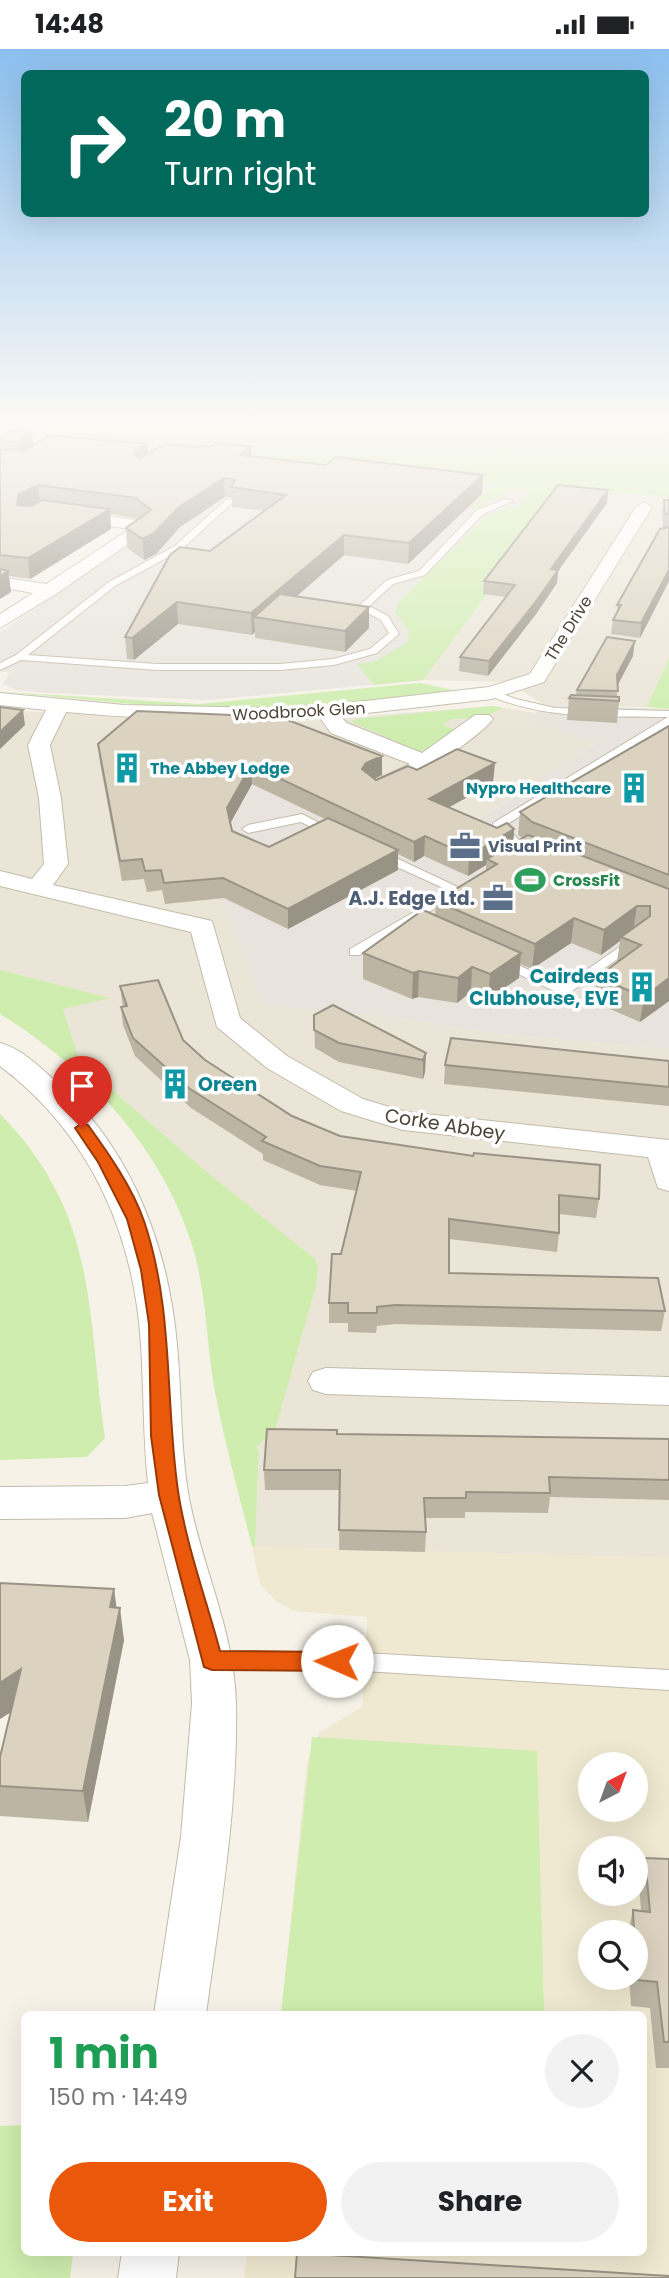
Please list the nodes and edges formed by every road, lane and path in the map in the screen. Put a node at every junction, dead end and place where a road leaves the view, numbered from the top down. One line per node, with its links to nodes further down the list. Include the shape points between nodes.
1 (139, 527): 6 (street, via 142,529)
2 (201, 527): 8 (lane, via 178,548 112,584)
3 (466, 527): 8 (lane, via 422,573 390,582 363,607 385,618 394,634 390,644 375,653 347,660 240,669 125,667)
4 (637, 527): 10 (street, The Drive)
5 (0, 582): 6 (street)
6 (50, 590): 7 (street)
7 (0, 622)
8 (19, 657): 9 (lane)
9 (0, 667)
10 (537, 678): 11 (street, Woodbrook Glen)
11 (492, 693): 14 (street, Woodbrook Glen); 15 (lane, via 513,704 554,710)
12 (0, 699): 13 (street, Woodbrook Glen)
13 (58, 707): 14 (street, Woodbrook Glen, via 193,713); 24 (street, via 39,745 56,864)
14 (330, 711): 17 (street, via 339,728)
15 (669, 717): 22 (lane, via 497,825 531,853)
16 (467, 723): 17 (street)
17 (425, 762): 18 (street)
18 (375, 790)
19 (248, 829): 20 (lane, via 302,818)
20 (350, 840)
21 (374, 852): 26 (lane, via 463,888 413,924)
22 (506, 862)
23 (0, 878): 24 (street, Corke Abbey)
24 (38, 888): 29 (street, Corke Abbey, via 203,927 227,1020 277,1062 363,1109 403,1121)
25 (640, 936): 27 (lane, via 565,992)
26 (355, 952)
27 (492, 959)
28 (0, 1052): 33 (street, via 71,1111 106,1161 135,1219 158,1324 161,1436)
29 (666, 1150): 30 (street, Corke Abbey)
30 (669, 1181)
31 (326, 1381): 32 (street)
32 (669, 1391)
33 (169, 1495): 34 (street, via 125,1502); 35 (street)
34 (0, 1503)
35 (212, 1660): 36 (lane, via 364,1662); 37 (street, via 209,1788)
36 (669, 1680)
37 (180, 2011)
38 (150, 2256): 39 (street)
39 (147, 2278)

